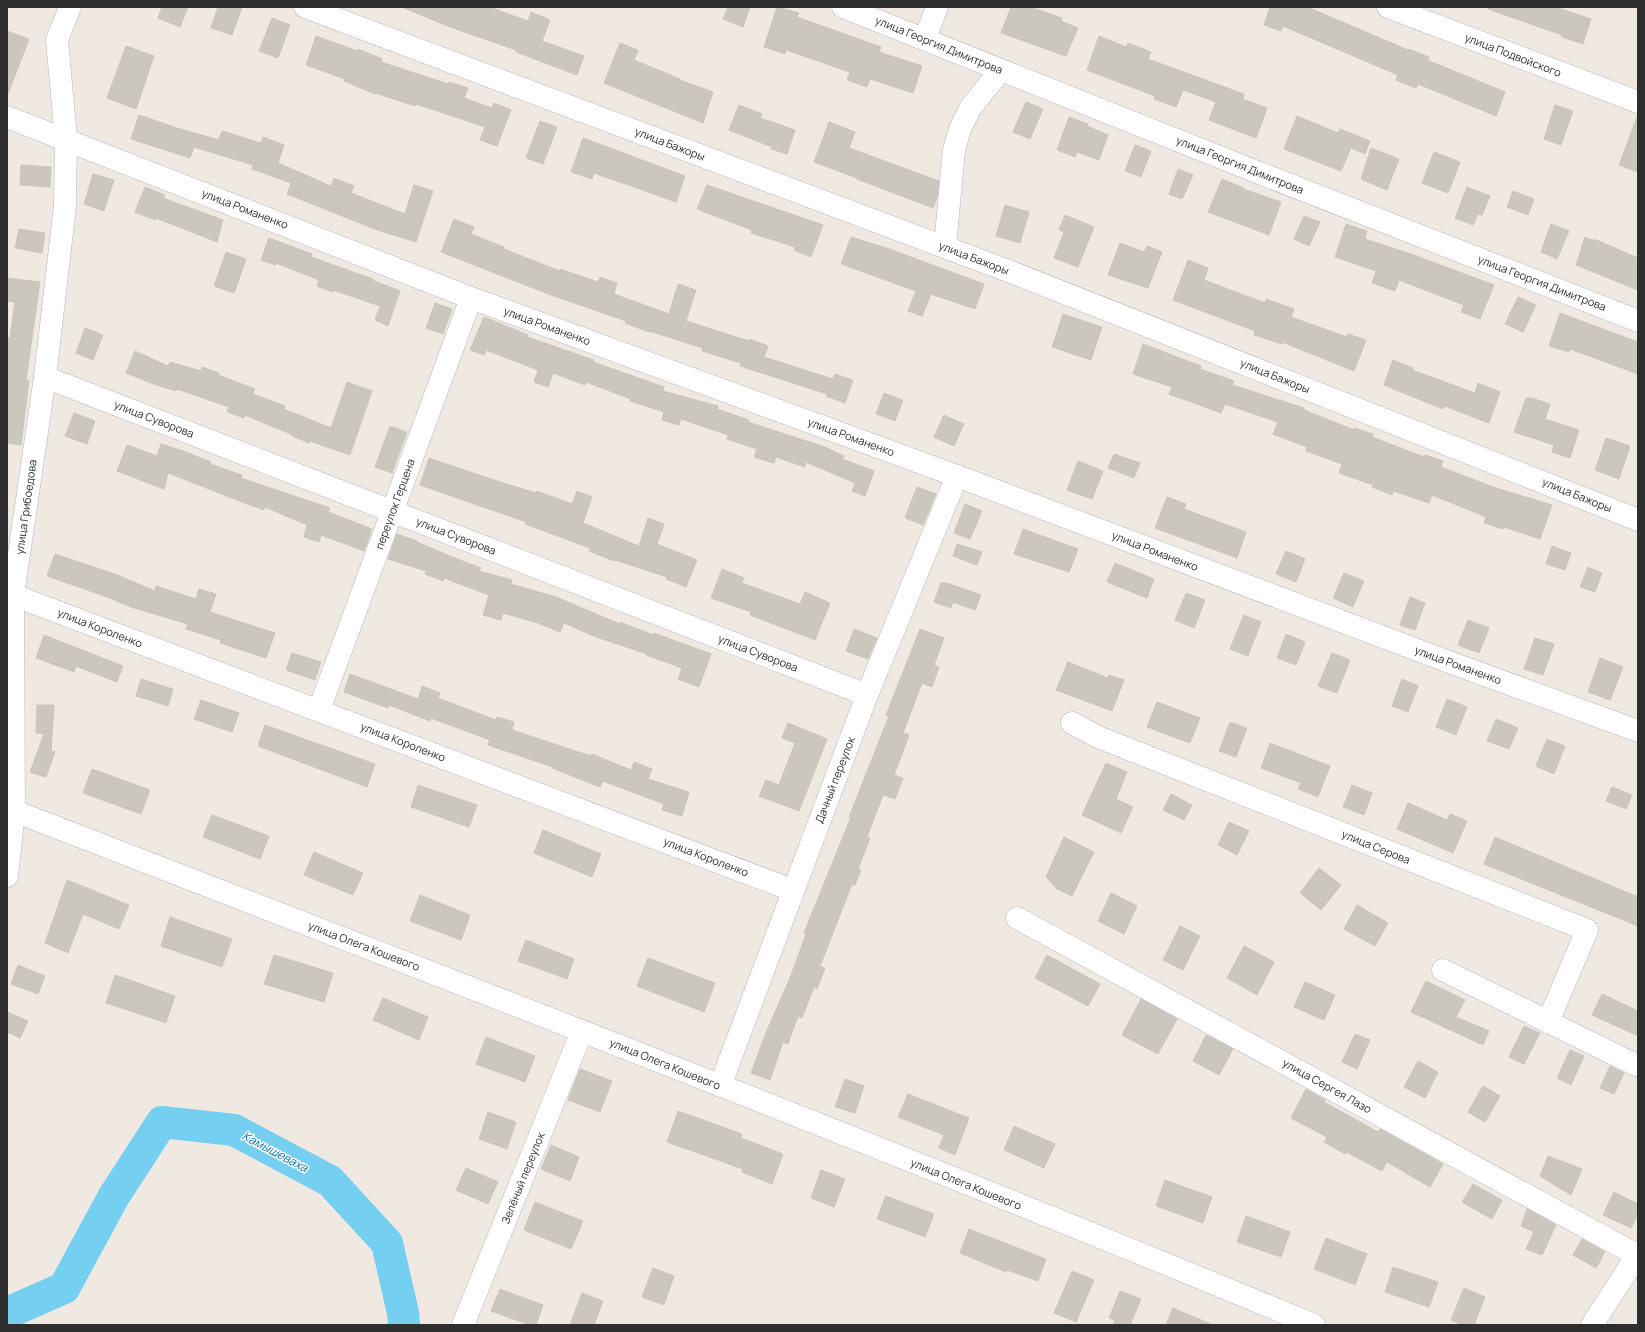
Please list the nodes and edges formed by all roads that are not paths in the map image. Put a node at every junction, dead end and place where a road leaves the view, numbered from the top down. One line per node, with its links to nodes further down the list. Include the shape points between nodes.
1 (70, 7): 10 (street, улица Грибоедова, via 57,40)
2 (305, 7): 11 (street, улица Бажоры)
3 (843, 7): 6 (street, улица Георгия Димитрова)
4 (937, 7): 6 (street)
5 (1388, 7): 8 (street, улица Подвойского)
6 (925, 39): 7 (street, улица Георгия Димитрова)
7 (1000, 70): 11 (street, via 971,107 960,129 954,150); 13 (street, улица Георгия Димитрова)
8 (1638, 102)
9 (7, 116): 10 (street, улица Романенко)
10 (66, 139): 12 (street, улица Романенко); 14 (street, улица Грибоедова, via 65,206)
11 (945, 246): 17 (street, улица Бажоры)
12 (471, 298): 15 (street, улица Романенко); 16 (street, переулок Герцена)
13 (1638, 321)
14 (45, 377): 16 (street, улица Суворова); 18 (street, улица Грибоедова)
15 (957, 476): 19 (street, Дачный переулок); 22 (street, улица Романенко)
16 (392, 512): 19 (street, улица Суворова); 20 (street, переулок Герцена)
17 (1638, 520)
18 (13, 595): 20 (street, улица Короленко); 23 (street, улица Грибоедова)
19 (867, 695): 25 (street, Дачный переулок)
20 (319, 710): 25 (street, улица Короленко)
21 (1072, 723): 28 (street, улица Серова, via 1098,737 1587,930)
22 (1638, 731)
23 (14, 811): 24 (street, улица Грибоедова); 29 (street, улица Олега Кошевого)
24 (7, 876)
25 (792, 890): 31 (street, Дачный переулок)
26 (1017, 918): 32 (street, улица Сергея Лазо)
27 (1443, 970): 28 (street)
28 (1548, 1022): 30 (street)
29 (582, 1031): 31 (street, улица Олега Кошевого); 33 (street, Зелёный переулок)
30 (1638, 1066)
31 (720, 1086): 34 (street, улица Олега Кошевого)
32 (1638, 1254): 35 (street, улица Сергея Лазо)
33 (463, 1325)
34 (1314, 1325)
35 (1592, 1325)

